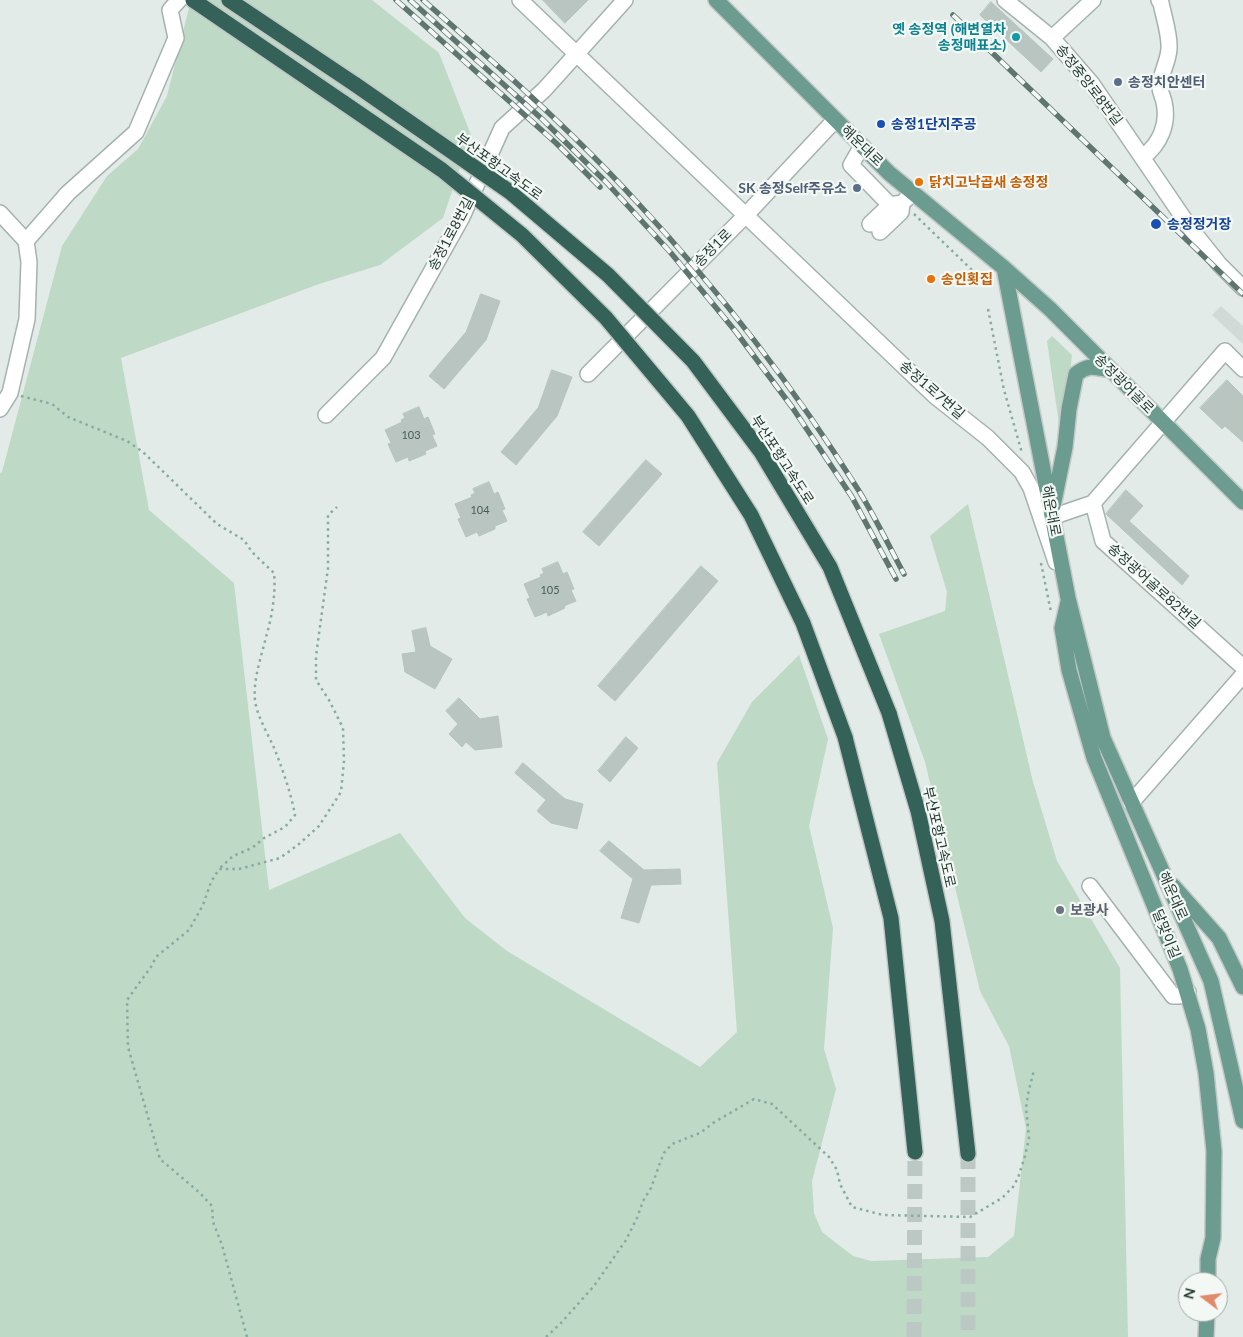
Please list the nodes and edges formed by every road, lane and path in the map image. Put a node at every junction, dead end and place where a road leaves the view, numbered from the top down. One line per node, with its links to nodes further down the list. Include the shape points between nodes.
1 (193, 0): 48 (highway, bridge, via 442,170 522,235 606,318 688,416 751,515 803,623 845,737 891,918)
2 (229, 0): 49 (highway, 부산포항고속도로, bridge, via 510,192 608,275 693,361 761,452 830,567 889,713 918,811 942,921)
3 (520, 0): 11 (street)
4 (625, 0): 11 (street, 송정1로8번길)
5 (716, 0): 12 (main road, 해운대로)
6 (1005, 0): 10 (street, 송정중앙로8번길)
7 (1093, 0): 10 (street)
8 (1159, 0): 14 (street, via 1169,48 1160,89 1165,124 1158,142)
9 (174, 5): 20 (street, via 176,38 136,132 68,193)
10 (1052, 38): 14 (street, 송정중앙로8번길, via 1092,84)
11 (576, 54): 18 (street); 30 (street, 송정1로8번길, via 544,90 502,128 462,217 383,358)
12 (835, 120): 13 (main road, 해운대로); 18 (street, 송정1로)
13 (862, 146): 15 (main road, 해운대로); 16 (street, via 851,165)
14 (1143, 157): 23 (street, 송정중앙로8번길, via 1191,229)
15 (913, 193): 16 (street); 21 (main road, 해운대로)
16 (896, 204): 19 (street); 22 (path, via 975,273)
17 (0, 213): 20 (street)
18 (746, 215): 27 (street, 송정1로); 37 (street, 송정1로7번길, via 934,396 988,438 1022,472 1031,488)
19 (875, 228)
20 (26, 241): 28 (street, via 30,262 27,318)
21 (1004, 268): 26 (main road, 송정광어골로); 36 (main road, 해운대로)
22 (980, 282)
23 (1243, 288)
24 (988, 309): 32 (path, via 1004,390)
25 (1243, 369): 31 (street, via 1225,351)
26 (1110, 370): 31 (main road, 송정광어골로); 36 (main road, via 1084,368 1073,381)
27 (588, 374)
28 (10, 393): 29 (street); 41 (path, via 52,404 68,417 143,452 217,524 244,540 274,573 267,635 255,686 256,701 258,714 292,796 295,815 285,828 233,856)
29 (0, 408)
30 (326, 414)
31 (1163, 423): 33 (main road, 송정광어골로); 34 (street)
32 (1023, 458)
33 (1243, 502)
34 (1093, 503): 36 (street); 38 (street, 송정광어골로82번길, via 1103,541)
35 (338, 507): 41 (path, via 328,515 328,568 316,656 316,680 342,728 342,792 319,826 280,858 239,869)
36 (1052, 515): 37 (main road, 해운대로)
37 (1068, 598): 40 (main road, 해운대로, via 1103,738); 45 (main road, 달맞이길, via 1062,628 1069,670 1094,758)
38 (1243, 667)
39 (1243, 675): 40 (street)
40 (1132, 803): 42 (main road, 해운대로)
41 (219, 869): 52 (path, via 189,930 156,957 127,1000 128,1047 160,1159 212,1206 213,1222)
42 (1164, 876): 44 (main road, via 1220,938); 47 (main road, 해운대로, via 1211,981)
43 (1090, 886): 45 (street, via 1173,996)
44 (1243, 987)
45 (1188, 992): 50 (main road, 달맞이길, via 1206,1073 1214,1152 1213,1238)
46 (1034, 1070): 53 (path, via 1026,1108 1029,1138 1018,1178 1002,1198 970,1216 883,1215 852,1207 829,1157 772,1104 754,1099 700,1133 672,1144 660,1163 626,1240 594,1286)
47 (1243, 1121)
48 (915, 1152)
49 (968, 1154)
50 (1208, 1272)
51 (1207, 1322): 54 (main road)
52 (248, 1337)
53 (546, 1337)
54 (1206, 1337)

